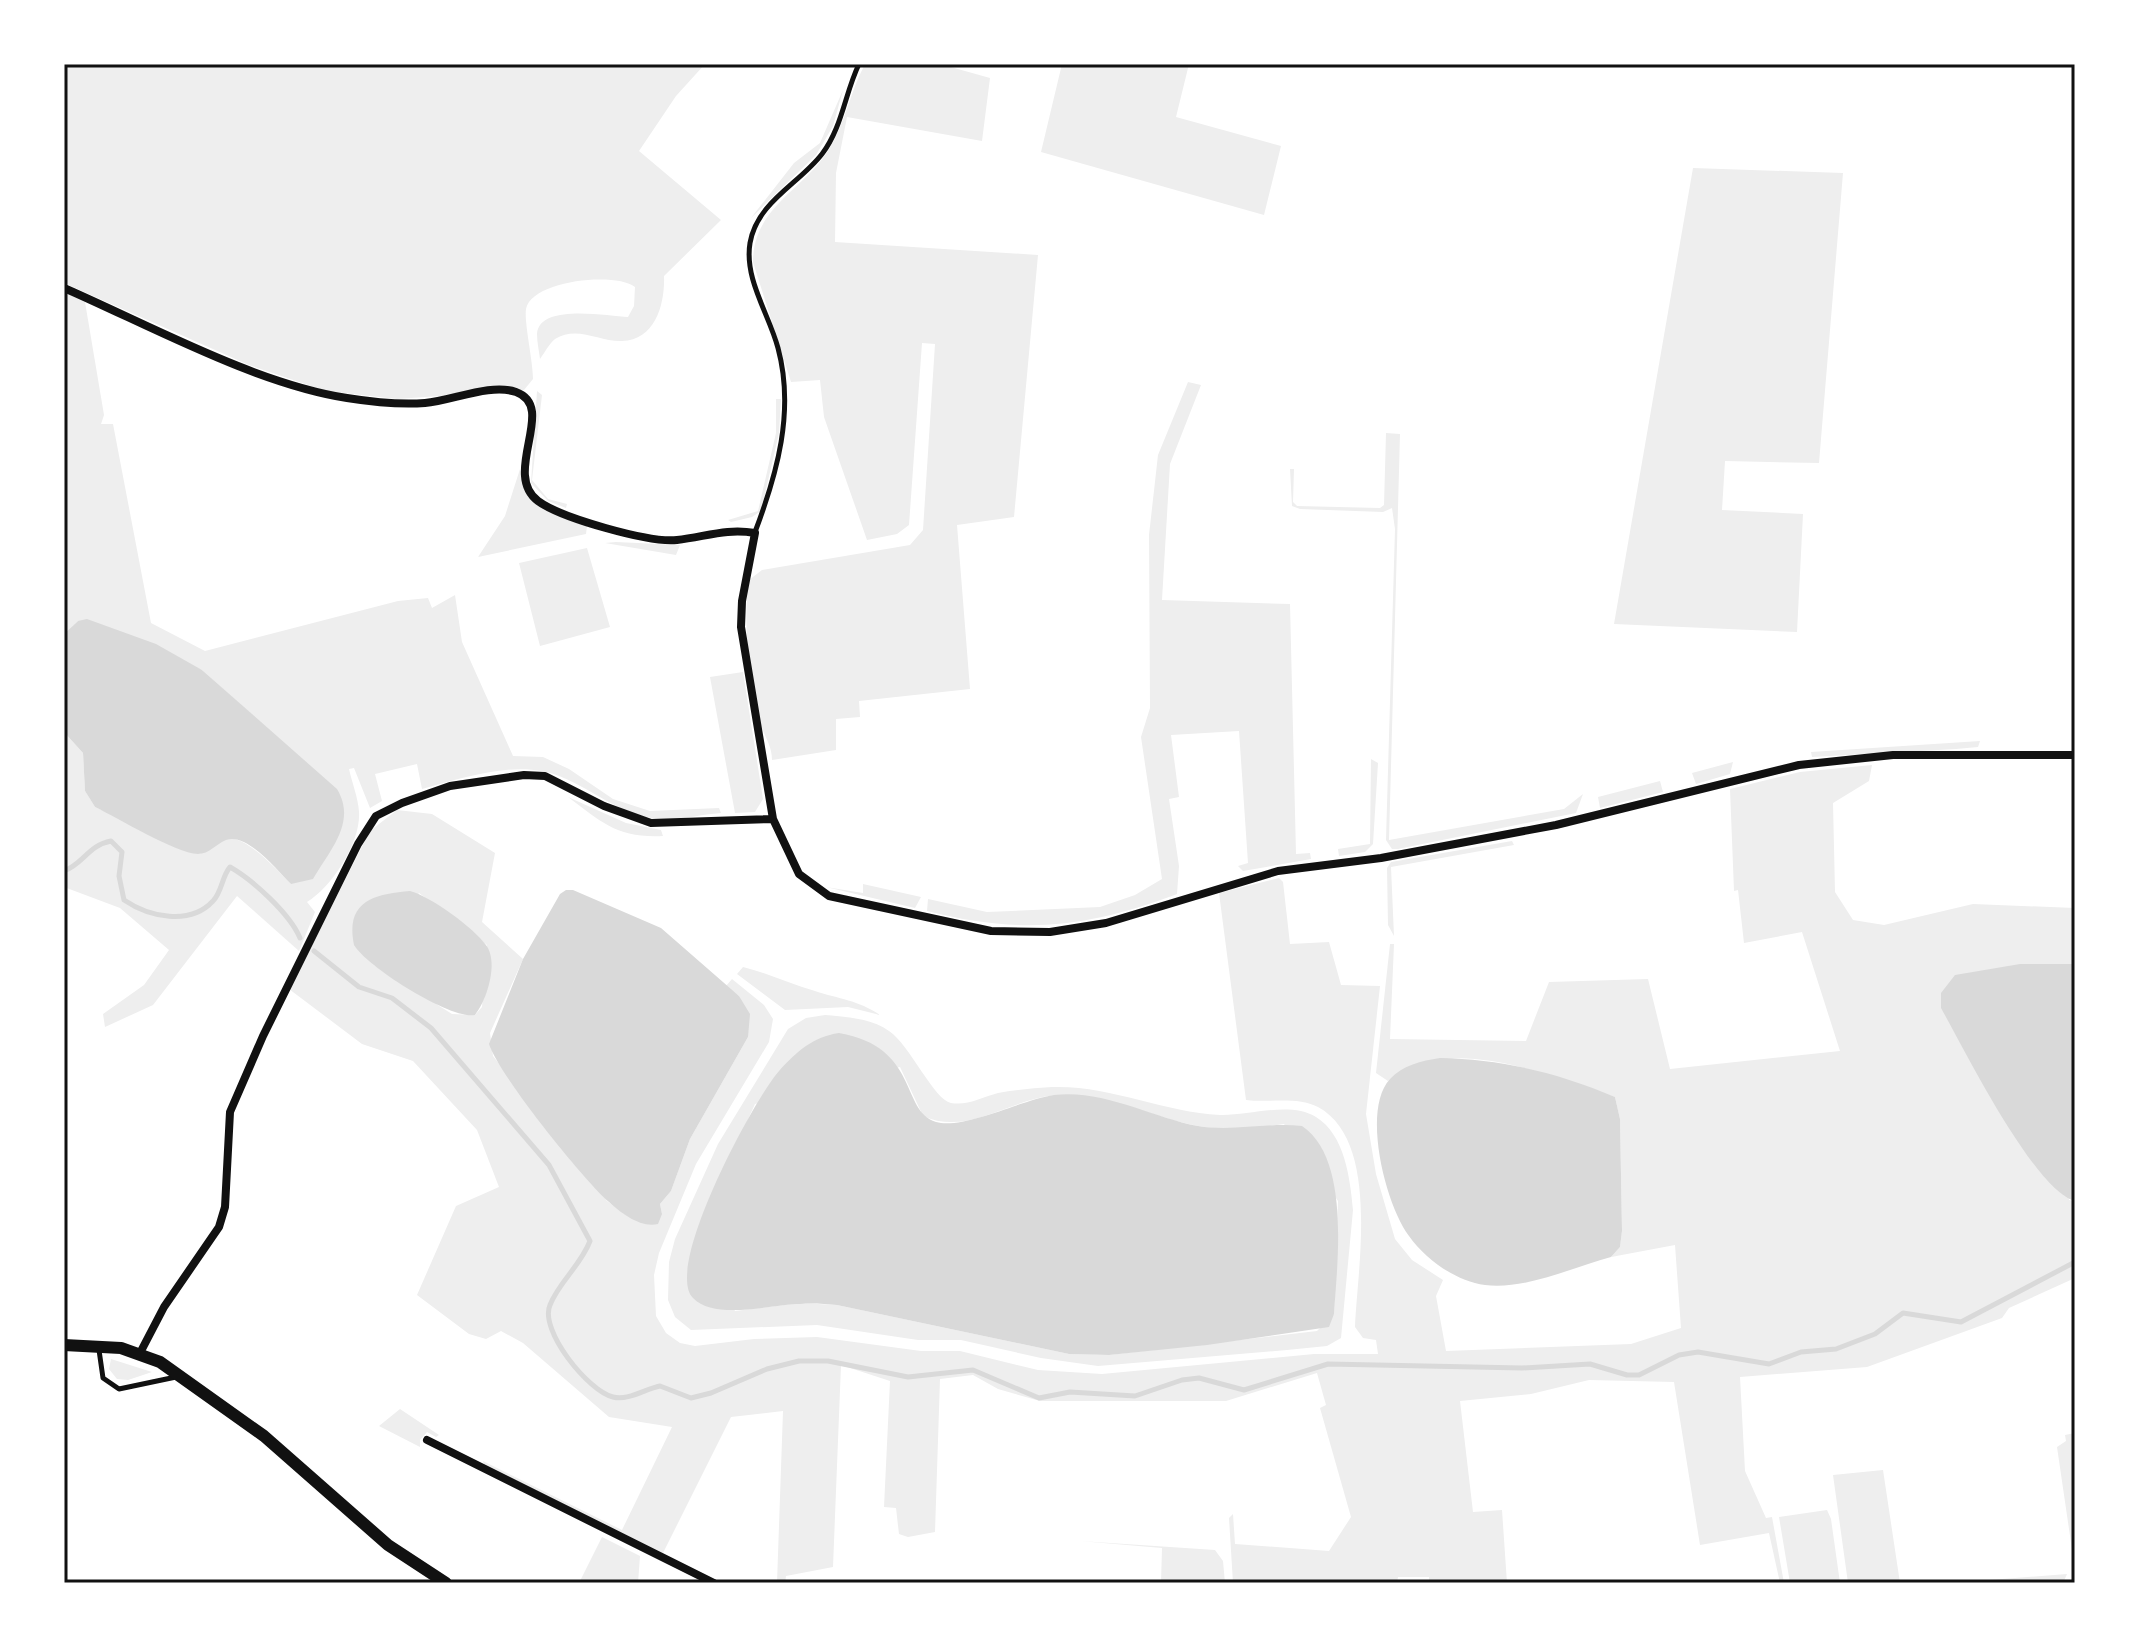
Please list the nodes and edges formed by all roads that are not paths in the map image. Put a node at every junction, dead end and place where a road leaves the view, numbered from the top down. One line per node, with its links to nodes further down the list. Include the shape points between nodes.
1 (859, 64): 3 (lane, via 830,142 765,210 749,245 752,272 784,377 784,431)
2 (64, 288): 3 (street, via 248,369 325,394 425,403 516,392 532,411 524,479 543,504 663,541 721,530)
3 (755, 533): 5 (street, via 741,627)
4 (2075, 755): 5 (street, via 1893,755 1799,765 1556,825 1278,871 1128,917 1050,932 977,930 829,896 799,874)
5 (773, 819): 8 (street, via 651,823 534,774 450,786 376,816 263,1036 230,1112 225,1207 219,1227 164,1307)
6 (64, 1345): 7 (street)
7 (98, 1346): 8 (street); 9 (lane, via 103,1378 119,1389)
8 (140, 1353): 9 (street)
9 (181, 1376): 11 (street, via 264,1436 388,1545)
10 (427, 1440): 12 (street)
11 (446, 1583)
12 (714, 1583)

